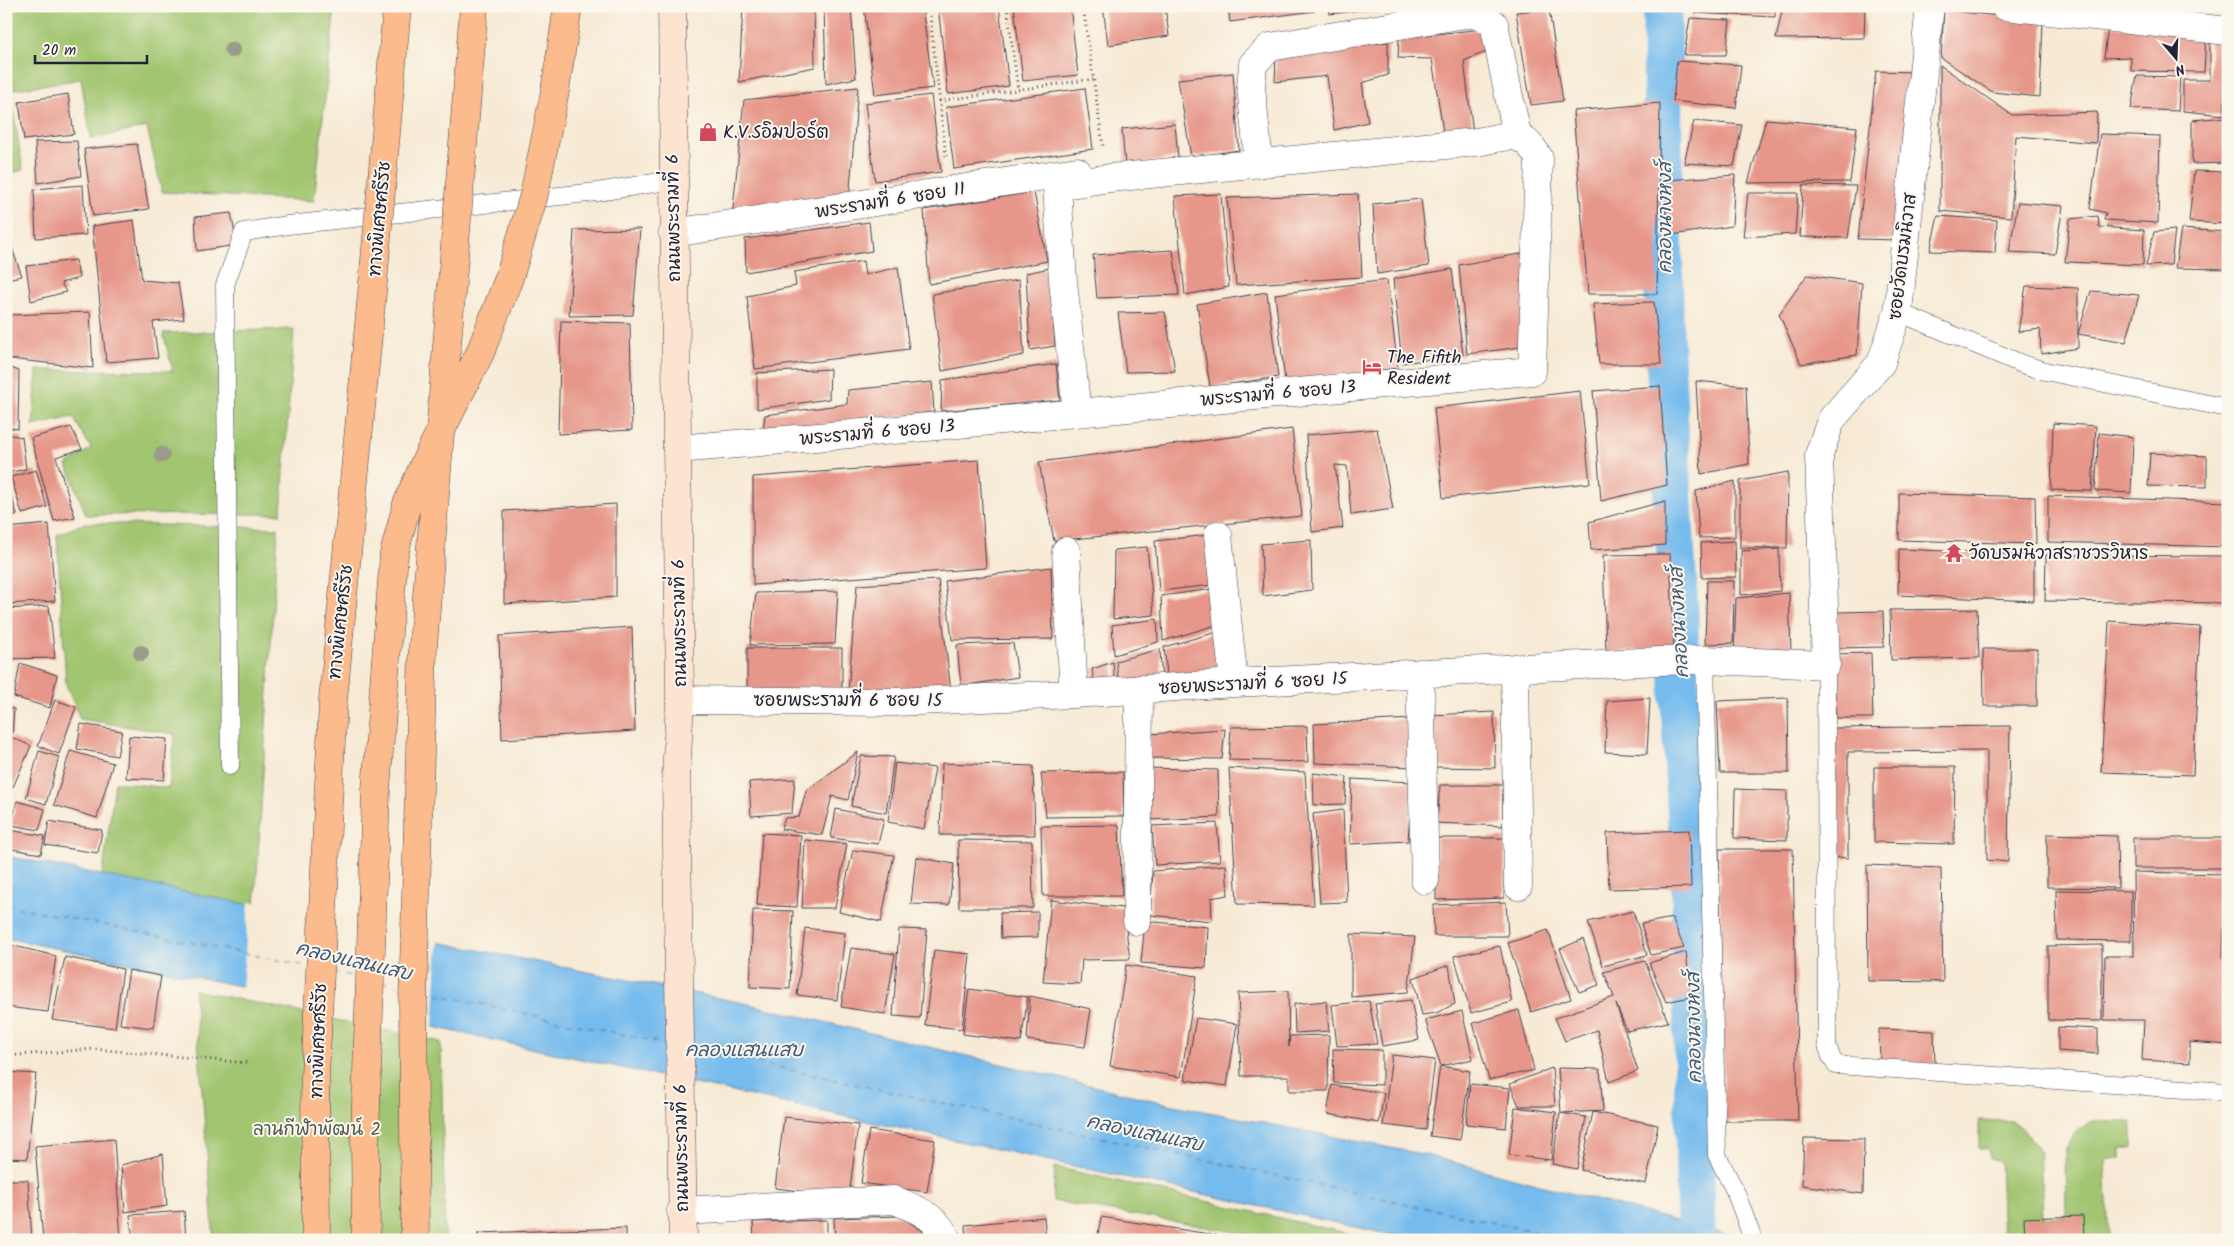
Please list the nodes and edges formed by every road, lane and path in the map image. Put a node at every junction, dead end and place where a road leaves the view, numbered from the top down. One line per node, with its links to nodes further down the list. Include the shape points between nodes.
1 (397, 6): 43 (highway, ทางพิเศษศรีรัช, bridge, via 333,700 315,1077)
2 (474, 6): 45 (highway, bridge, via 423,646 413,1000)
3 (568, 6): 44 (highway, bridge, via 534,195 509,278 480,353 407,504 394,554 376,790 365,1136)
4 (672, 6): 17 (main road, ถนนพระรามที่ 6)
5 (928, 6): 13 (path)
6 (1007, 6): 12 (path)
7 (1083, 6): 11 (path)
8 (1930, 6): 20 (street, ซอยวัดบรมนิวาส)
9 (2004, 6): 10 (street)
10 (2228, 31)
11 (1093, 79): 12 (path); 16 (path)
12 (1018, 90): 13 (path)
13 (939, 101): 18 (path)
14 (1517, 135): 15 (street); 15 (street, via 1494,24 1480,14 1465,14 1270,47 1253,64 1251,87); 22 (street, พระรามที่ 6 ซอย 13, via 1530,143 1539,158 1532,371)
15 (1259, 164): 22 (street, via 1057,186)
16 (1106, 166): 18 (street, พระรามที่ 6 ซอย 11)
17 (673, 180): 19 (main road, ถนนพระรามที่ 6); 34 (lane, via 597,192 288,224 244,232 225,286)
18 (950, 191): 19 (street, พระรามที่ 6 ซอย 11)
19 (673, 233): 23 (main road, ถนนพระรามที่ 6)
20 (1898, 312): 21 (lane, via 2044,371); 27 (street, ซอยวัดบรมนิวาส, via 1881,363 1831,420 1819,455)
21 (2228, 408)
22 (1077, 413): 23 (street, พระรามที่ 6 ซอย 13)
23 (677, 449): 33 (main road, ถนนพระรามที่ 6)
24 (1218, 534): 30 (street)
25 (1066, 551): 32 (street)
26 (1704, 660): 27 (street, ซอยพระรามที่ 6 ซอย 15); 28 (street, ซอยพระรามที่ 6 ซอย 15); 42 (lane, via 1717,1155 1736,1193)
27 (1826, 665): 40 (lane, via 1828,1045 1836,1065)
28 (1515, 668): 29 (street, ซอยพระรามที่ 6 ซอย 15); 36 (street)
29 (1420, 673): 30 (street, ซอยพระรามที่ 6 ซอย 15); 35 (street)
30 (1234, 683): 31 (street, ซอยพระรามที่ 6 ซอย 15)
31 (1139, 689): 32 (street, ซอยพระรามที่ 6 ซอย 15); 37 (street)
32 (1074, 694): 33 (street, ซอยพระรามที่ 6 ซอย 15, via 894,702)
33 (680, 700): 41 (main road, ถนนพระรามที่ 6, via 676,777)
34 (230, 766)
35 (1426, 880)
36 (1518, 886)
37 (1137, 922)
38 (6, 1056): 39 (path, via 94,1049)
39 (248, 1063)
40 (2228, 1092)
41 (681, 1205): 46 (main road, ถนนพระรามที่ 6); 47 (street, via 894,1200 936,1221)
42 (1750, 1234)
43 (316, 1240)
44 (366, 1240)
45 (415, 1240)
46 (683, 1240)
47 (947, 1240)

